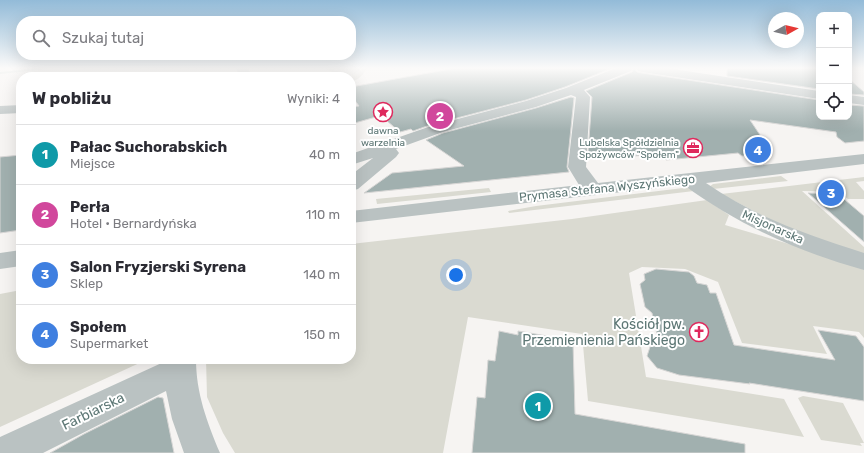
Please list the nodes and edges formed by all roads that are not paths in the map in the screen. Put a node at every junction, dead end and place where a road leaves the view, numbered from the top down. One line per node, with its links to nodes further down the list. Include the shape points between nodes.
1 (576, 89): 3 (street)
2 (781, 89): 4 (street)
3 (571, 91): 9 (street, via 437,129); 14 (street, via 583,97 577,167)
4 (816, 95)
5 (852, 99): 6 (street)
6 (864, 101)
7 (16, 109): 8 (street)
8 (0, 110)
9 (405, 141): 10 (street); 13 (street)
10 (356, 158)
11 (864, 159): 12 (street, Prymasa Stefana Wyszyńskiego)
12 (688, 178): 14 (street, Prymasa Stefana Wyszyńskiego); 18 (street, Misjonarska, via 754,221)
13 (356, 182)
14 (592, 189): 15 (street, Prymasa Stefana Wyszyńskiego)
15 (356, 213)
16 (16, 259): 17 (street)
17 (0, 261)
18 (864, 262)
19 (180, 364): 20 (street, Farbiarska); 21 (street, via 182,388 190,423)
20 (5, 453)
21 (202, 453)

